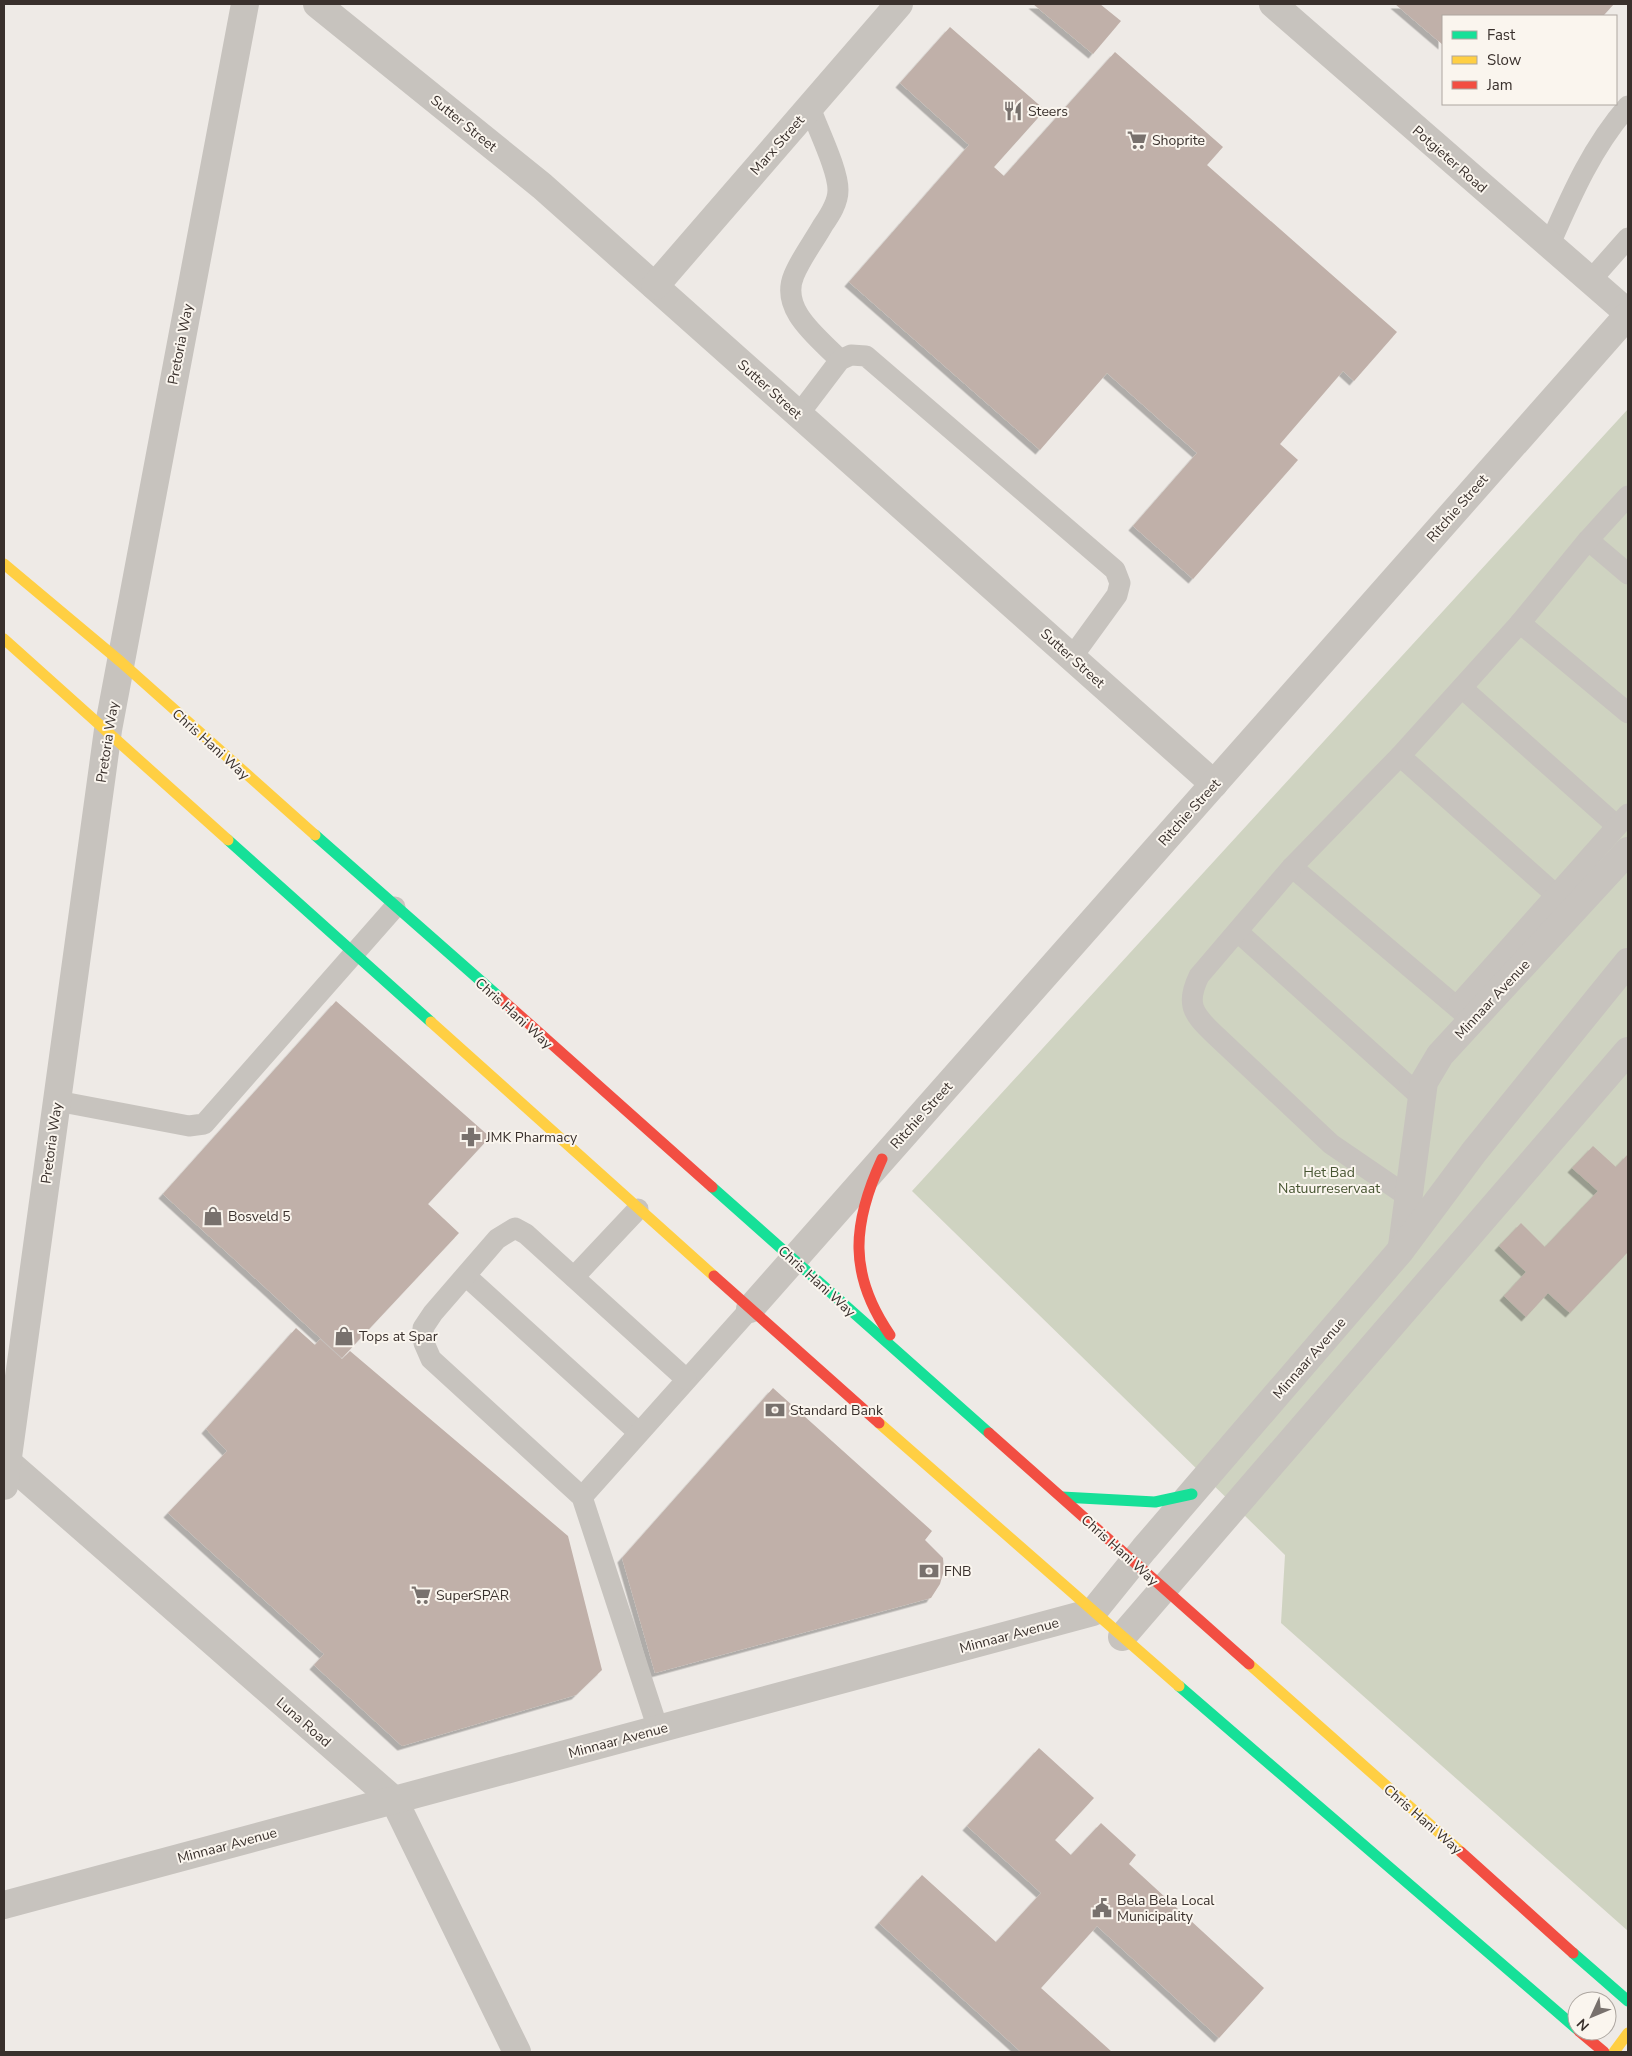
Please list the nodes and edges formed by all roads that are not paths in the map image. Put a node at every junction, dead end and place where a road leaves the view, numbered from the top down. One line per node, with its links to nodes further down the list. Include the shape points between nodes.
1 (245, 4): 21 (street, Pretoria Way)
2 (317, 4): 10 (street, Sutter Street, via 542,186)
3 (899, 4): 6 (street, Marx Street)
4 (1273, 4): 8 (street, Potgieter Road)
5 (1628, 106): 8 (lane, via 1579,180)
6 (810, 107): 10 (street, Marx Street); 12 (lane, via 838,191 834,208 794,275 791,291 794,308 803,321)
7 (1628, 238): 9 (lane)
8 (1549, 246): 9 (street, Potgieter Road)
9 (1590, 280): 11 (street, Potgieter Road)
10 (654, 286): 13 (street, Sutter Street)
11 (1628, 314): 26 (street, Ritchie Street)
12 (840, 360): 13 (lane); 20 (lane, via 852,355 866,356 1115,570 1120,583 1118,595)
13 (798, 414): 20 (street, Sutter Street)
14 (1628, 496): 15 (lane)
15 (1588, 540): 17 (lane); 18 (lane)
16 (4, 564): 21 (main road, Chris Hani Way)
17 (1628, 574)
18 (1520, 623): 22 (lane); 23 (lane)
19 (4, 639): 24 (main road)
20 (1072, 657): 26 (street, Sutter Street)
21 (121, 662): 24 (street, Pretoria Way); 31 (main road, Chris Hani Way)
22 (1462, 688): 25 (lane); 27 (lane)
23 (1628, 713)
24 (108, 730): 33 (main road); 38 (street, Pretoria Way)
25 (1400, 756): 29 (lane); 30 (lane)
26 (1214, 784): 39 (street, Ritchie Street)
27 (1623, 820): 30 (lane)
28 (1628, 851): 35 (street, Minnaar Avenue)
29 (1292, 867): 32 (lane); 35 (lane)
30 (1556, 895): 35 (lane)
31 (395, 907): 33 (lane); 43 (main road, Chris Hani Way)
32 (1238, 932): 37 (lane); 40 (lane, via 1199,976 1192,991 1192,1006 1200,1021 1331,1144)
33 (354, 953): 38 (lane, via 204,1124 189,1126); 41 (main road)
34 (1628, 962): 42 (street, via 1474,1152)
35 (1464, 1013): 37 (street, Minnaar Avenue, via 1424,1082)
36 (1628, 1051): 55 (street)
37 (1421, 1097): 40 (street, Minnaar Avenue)
38 (57, 1101): 50 (street, Pretoria Way)
39 (882, 1159): 43 (street, Ritchie Street); 47 (main road, via 863,1205 856,1241 861,1280 878,1320)
40 (1410, 1198): 42 (street, Minnaar Avenue)
41 (638, 1209): 45 (lane); 46 (main road)
42 (1402, 1250): 51 (street, Minnaar Avenue)
43 (792, 1260): 46 (street, Ritchie Street); 47 (main road, Chris Hani Way)
44 (466, 1276): 45 (lane, via 497,1239 514,1228 526,1234); 49 (lane); 52 (lane, via 424,1328 424,1343 431,1359)
45 (574, 1277): 48 (lane)
46 (750, 1309): 48 (lane); 56 (main road)
47 (922, 1375): 53 (main road, Chris Hani Way)
48 (686, 1379): 49 (lane)
49 (638, 1432): 52 (lane)
50 (5, 1469): 59 (street, Luna Road)
51 (1192, 1494): 53 (main road, via 1155,1502); 54 (street, Minnaar Avenue)
52 (582, 1497): 58 (lane)
53 (1062, 1498): 54 (main road, Chris Hani Way)
54 (1134, 1563): 55 (main road, Chris Hani Way); 56 (street, Minnaar Avenue)
55 (1162, 1589): 57 (street); 61 (main road, Chris Hani Way)
56 (1093, 1612): 57 (main road); 58 (street, Minnaar Avenue)
57 (1122, 1637): 62 (main road)
58 (658, 1729): 59 (street, Minnaar Avenue)
59 (394, 1800): 60 (street, Minnaar Avenue); 65 (street, Luna Road)
60 (4, 1905)
61 (1628, 2001)
62 (1567, 2021)
63 (1628, 2033): 67 (main road)
64 (1591, 2041): 66 (main road)
65 (517, 2052)
66 (1604, 2052)
67 (1614, 2052)

